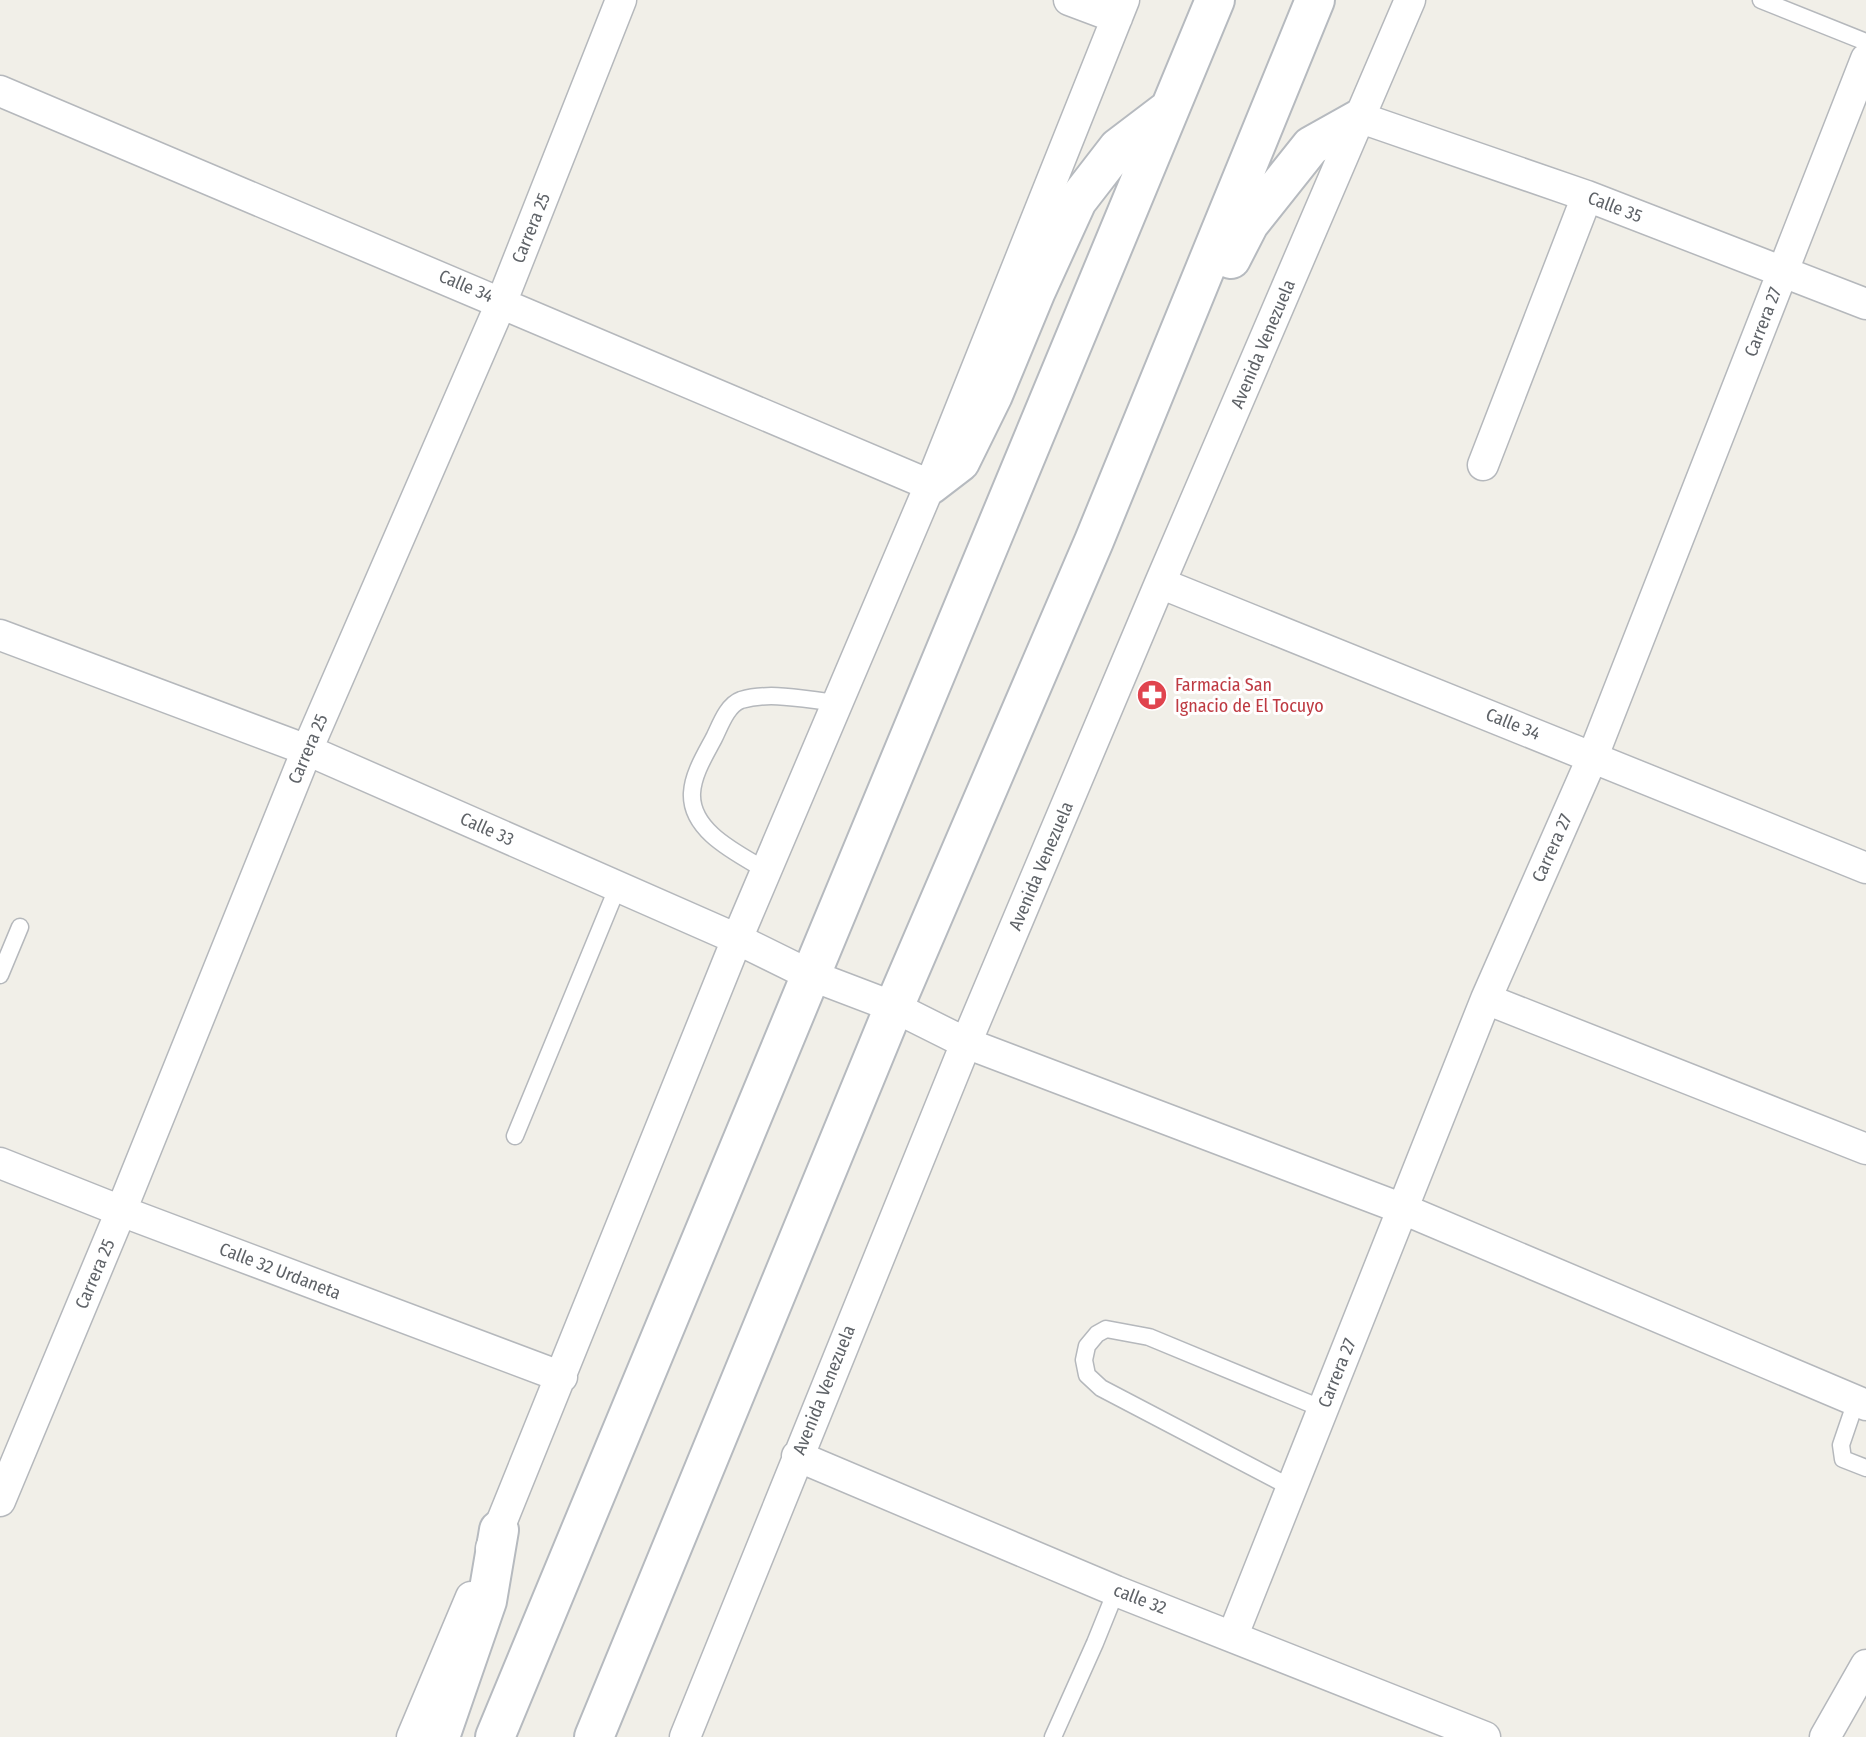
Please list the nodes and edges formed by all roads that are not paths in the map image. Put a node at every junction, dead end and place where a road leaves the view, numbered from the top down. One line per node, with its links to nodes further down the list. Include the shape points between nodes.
1 (621, 0): 16 (street, Carrera 25)
2 (1069, 0): 8 (street)
3 (1215, 0): 12 (street)
4 (1315, 0): 20 (street)
5 (1410, 0): 13 (street, Avenida Venezuela)
6 (1761, 0): 7 (lane)
7 (1786, 5): 9 (lane)
8 (1121, 9): 19 (street)
9 (1866, 42)
10 (1866, 59): 15 (street, Carrera 27)
11 (0, 91): 16 (street, Calle 34)
12 (1170, 108): 19 (street, via 1118,148 1077,201 960,462); 32 (street)
13 (1362, 118): 14 (street, Calle 35); 20 (street, via 1311,146 1249,224 1182,362 1146,451); 21 (street, Avenida Venezuela)
14 (1587, 196): 15 (street, Calle 35); 18 (street)
15 (1783, 271): 17 (street, Calle 35); 25 (street, Carrera 27)
16 (502, 301): 19 (street, Calle 34); 24 (street, Carrera 25)
17 (1866, 304)
18 (1483, 465)
19 (930, 485): 23 (street)
20 (1094, 541): 34 (street)
21 (1160, 583): 25 (street, Calle 34); 35 (street, Avenida Venezuela)
22 (0, 635): 24 (street, Calle 33)
23 (838, 703): 27 (street); 27 (lane, via 764,696 738,701 727,712 698,769 692,794 698,821 722,843)
24 (307, 750): 28 (street, Calle 33); 40 (street, Carrera 25)
25 (1593, 756): 26 (street, Calle 34); 33 (street, Carrera 27)
26 (1866, 868)
27 (767, 871): 30 (street)
28 (618, 886): 30 (street, Calle 33); 36 (lane)
29 (20, 927): 31 (lane)
30 (737, 939): 32 (street, Calle 33); 41 (street)
31 (0, 975)
32 (810, 975): 34 (street, Calle 33); 55 (street)
33 (1486, 999): 37 (street); 39 (street, Carrera 27)
34 (894, 1007): 35 (street, Calle 33); 50 (street)
35 (966, 1043): 39 (street, Calle 33); 44 (street, Avenida Venezuela)
36 (515, 1136)
37 (1866, 1149)
38 (0, 1163): 40 (street, Calle 32 Urdaneta)
39 (1403, 1209): 42 (street, Calle 33); 43 (street, Carrera 27)
40 (121, 1212): 41 (street, Calle 32 Urdaneta); 47 (street, Carrera 25)
41 (562, 1377): 48 (street)
42 (1861, 1403): 45 (lane, via 1841,1445 1843,1459)
43 (1323, 1409): 46 (street, Carrera 27); 46 (lane, via 1149,1337 1106,1329 1087,1346 1087,1375 1101,1388)
44 (797, 1457): 49 (street, calle 32); 58 (street, Avenida Venezuela)
45 (1866, 1468)
46 (1292, 1488): 51 (street, Carrera 27)
47 (0, 1501)
48 (499, 1530): 53 (street); 54 (street, via 487,1601)
49 (1116, 1591): 51 (street, calle 32); 59 (lane)
50 (653, 1593): 56 (street); 57 (street)
51 (1233, 1636): 60 (street, calle 32)
52 (1866, 1665): 61 (street)
53 (412, 1737)
54 (440, 1737)
55 (495, 1737)
56 (594, 1737)
57 (604, 1737)
58 (685, 1737)
59 (1052, 1737)
60 (1485, 1737)
61 (1825, 1737)

